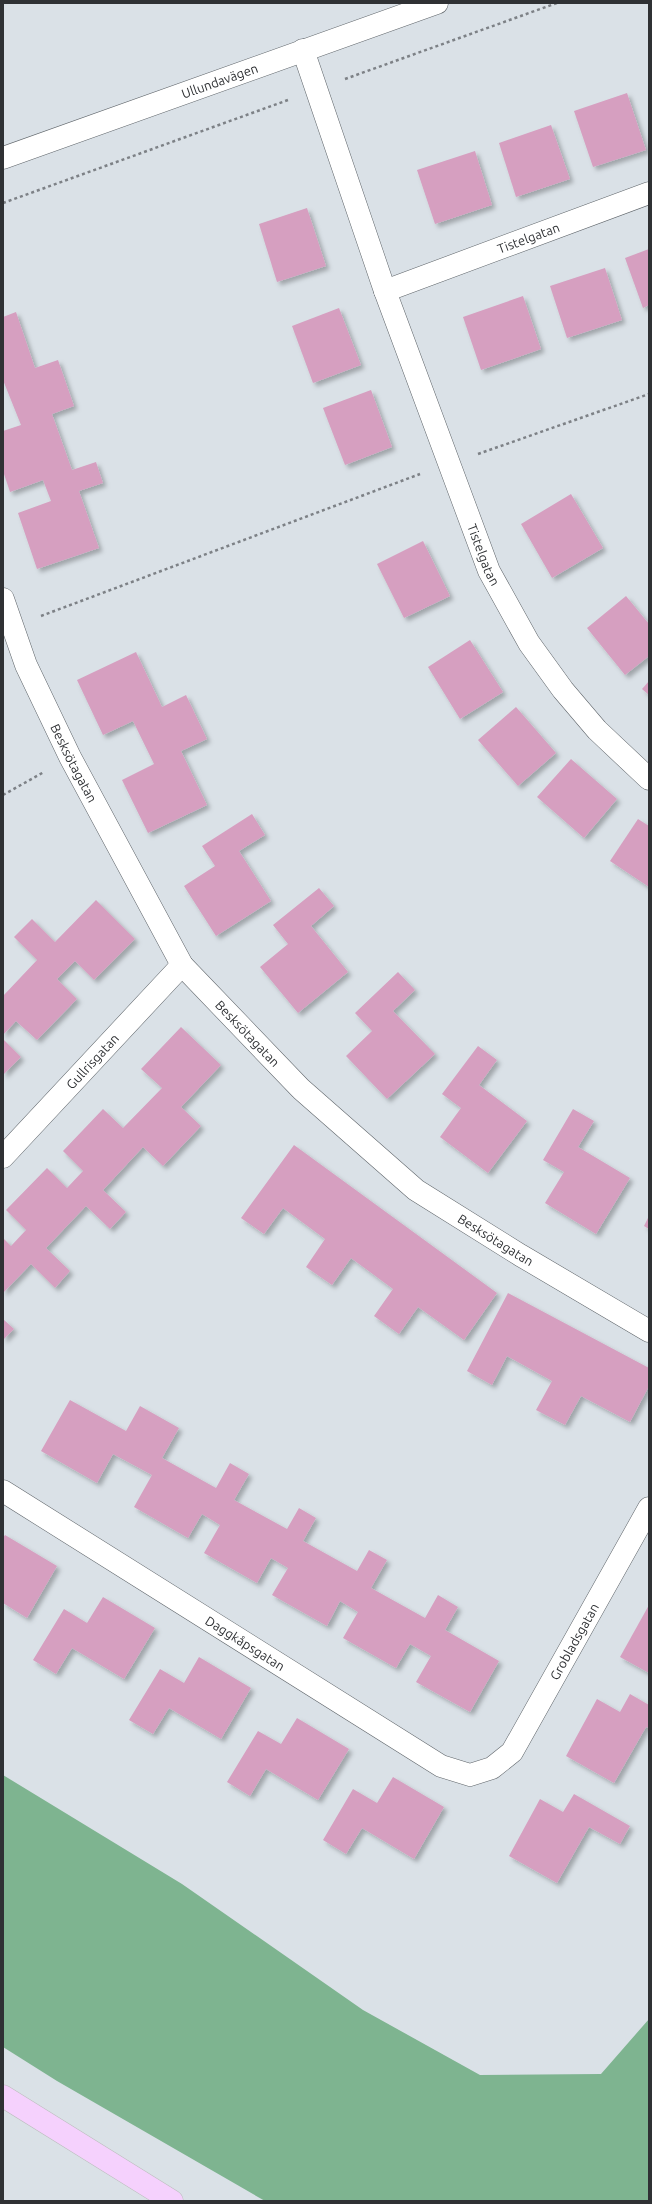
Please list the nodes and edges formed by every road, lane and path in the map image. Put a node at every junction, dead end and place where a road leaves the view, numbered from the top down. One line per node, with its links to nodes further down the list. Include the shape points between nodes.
1 (437, 3): 3 (street, Ullundavägen)
2 (557, 3): 4 (path)
3 (303, 50): 4 (street, Tistelgatan); 5 (street, Ullundavägen)
4 (318, 89): 7 (path); 8 (street, Tistelgatan)
5 (3, 158)
6 (649, 193): 8 (street, Tistelgatan)
7 (3, 203)
8 (385, 291): 10 (street, Tistelgatan)
9 (649, 394): 10 (path)
10 (449, 464): 12 (path); 14 (street, Tistelgatan, via 489,571 529,643 563,690 597,730)
11 (3, 599): 12 (street, Besksötagatan)
12 (13, 627): 13 (street, Besksötagatan, via 26,665)
13 (70, 757): 15 (path); 16 (street, Besksötagatan)
14 (649, 779)
15 (3, 795)
16 (182, 965): 17 (street, Gullrisgatan); 18 (street, Besksötagatan, via 301,1089 416,1190 520,1256)
17 (3, 1157)
18 (649, 1331)
19 (3, 1491): 21 (street, Daggkåpsgatan, via 441,1766 470,1775)
20 (649, 1508): 21 (street, Grobladsgatan, via 512,1752)
21 (492, 1768)
22 (3, 2096): 23 (main road)
23 (172, 2201)

